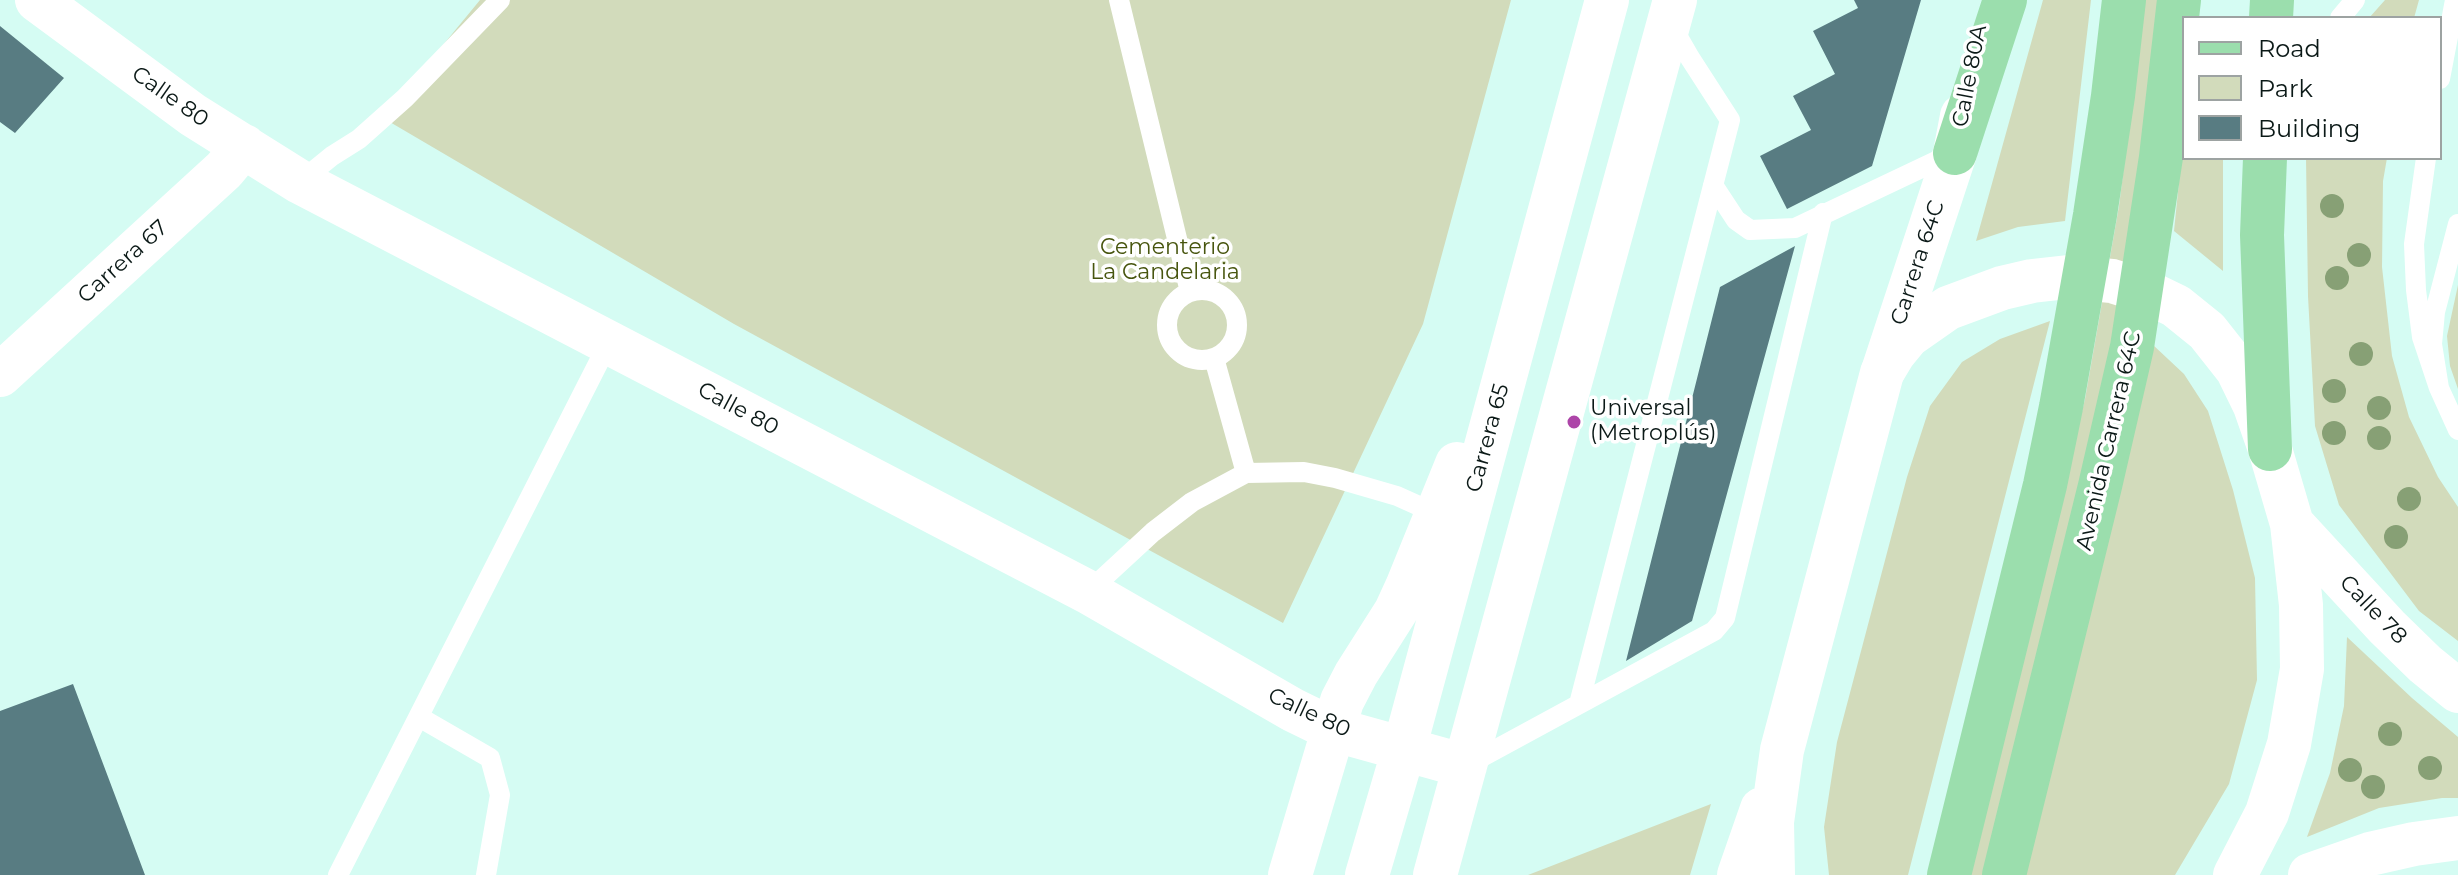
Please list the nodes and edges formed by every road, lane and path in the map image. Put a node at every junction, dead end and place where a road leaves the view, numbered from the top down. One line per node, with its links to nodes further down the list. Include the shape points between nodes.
1 (37, 0): 14 (main road, Calle 80, via 193,115)
2 (500, 0): 18 (lane, via 405,98)
3 (1119, 0): 23 (lane)
4 (1607, 0): 22 (main road, Carrera 65)
5 (1985, 0): 15 (main road, Calle 80A)
6 (2005, 0): 15 (main road)
7 (2124, 0): 51 (main road, via 2095,215 2061,407)
8 (2179, 0): 52 (main road, Avenida Carrera 64C, via 2132,347)
9 (2355, 0): 12 (lane)
10 (2455, 0): 13 (lane)
11 (1672, 10): 19 (lane, via 1690,58 1730,120); 41 (main road)
12 (2342, 16)
13 (2442, 68)
14 (244, 146): 18 (main road, Calle 80); 27 (main road, Carrera 67)
15 (1955, 153): 20 (lane); 26 (main road, Carrera 64C)
16 (2426, 160): 28 (lane, via 2414,244 2416,290 2422,337)
17 (2266, 162): 30 (main road, via 2262,235)
18 (300, 182): 24 (main road, Calle 80)
19 (1713, 185): 20 (lane, via 1736,220 1750,230 1795,228); 36 (lane)
20 (1823, 213): 36 (lane, via 1725,618 1714,631)
21 (2458, 224): 28 (lane, via 2435,312 2432,344)
22 (1533, 272): 32 (main road); 39 (main road, Carrera 65)
23 (1190, 292): 25 (lane, via 1170,310 1169,336 1187,356); 25 (lane, via 1217,293 1235,313 1233,339)
24 (609, 342): 34 (main road, Calle 80); 37 (lane)
25 (1214, 358): 31 (lane)
26 (1882, 373): 30 (main road, via 1908,336 1948,308 2032,281 2112,281 2176,306 2207,331 2237,369); 40 (main road, Carrera 64C)
27 (0, 375)
28 (2439, 388): 29 (lane)
29 (2458, 430)
30 (2270, 449): 33 (main road)
31 (1246, 473): 32 (lane, via 1304,472 1335,478); 34 (lane, via 1192,502)
32 (1437, 514): 38 (main road, via 1396,611 1356,674)
33 (2292, 524): 35 (main road, Calle 78, via 2387,627); 53 (main road, via 2302,669 2289,744 2267,813)
34 (1088, 592): 38 (main road, Calle 80)
35 (2458, 691)
36 (1579, 704): 41 (lane)
37 (419, 717): 44 (lane); 45 (lane, via 490,758 500,795)
38 (1332, 729): 39 (main road, Calle 80); 46 (main road)
39 (1404, 749): 41 (main road, Calle 80); 47 (main road, Carrera 65)
40 (1782, 750): 49 (main road); 50 (main road, via 1772,822)
41 (1465, 766): 48 (main road)
42 (2458, 838): 54 (main road, via 2370,854)
43 (2458, 847): 55 (main road)
44 (338, 875)
45 (486, 875)
46 (1290, 875)
47 (1367, 875)
48 (1435, 875)
49 (1739, 875)
50 (1773, 875)
51 (1949, 875)
52 (2004, 875)
53 (2235, 875)
54 (2310, 875)
55 (2387, 875)

